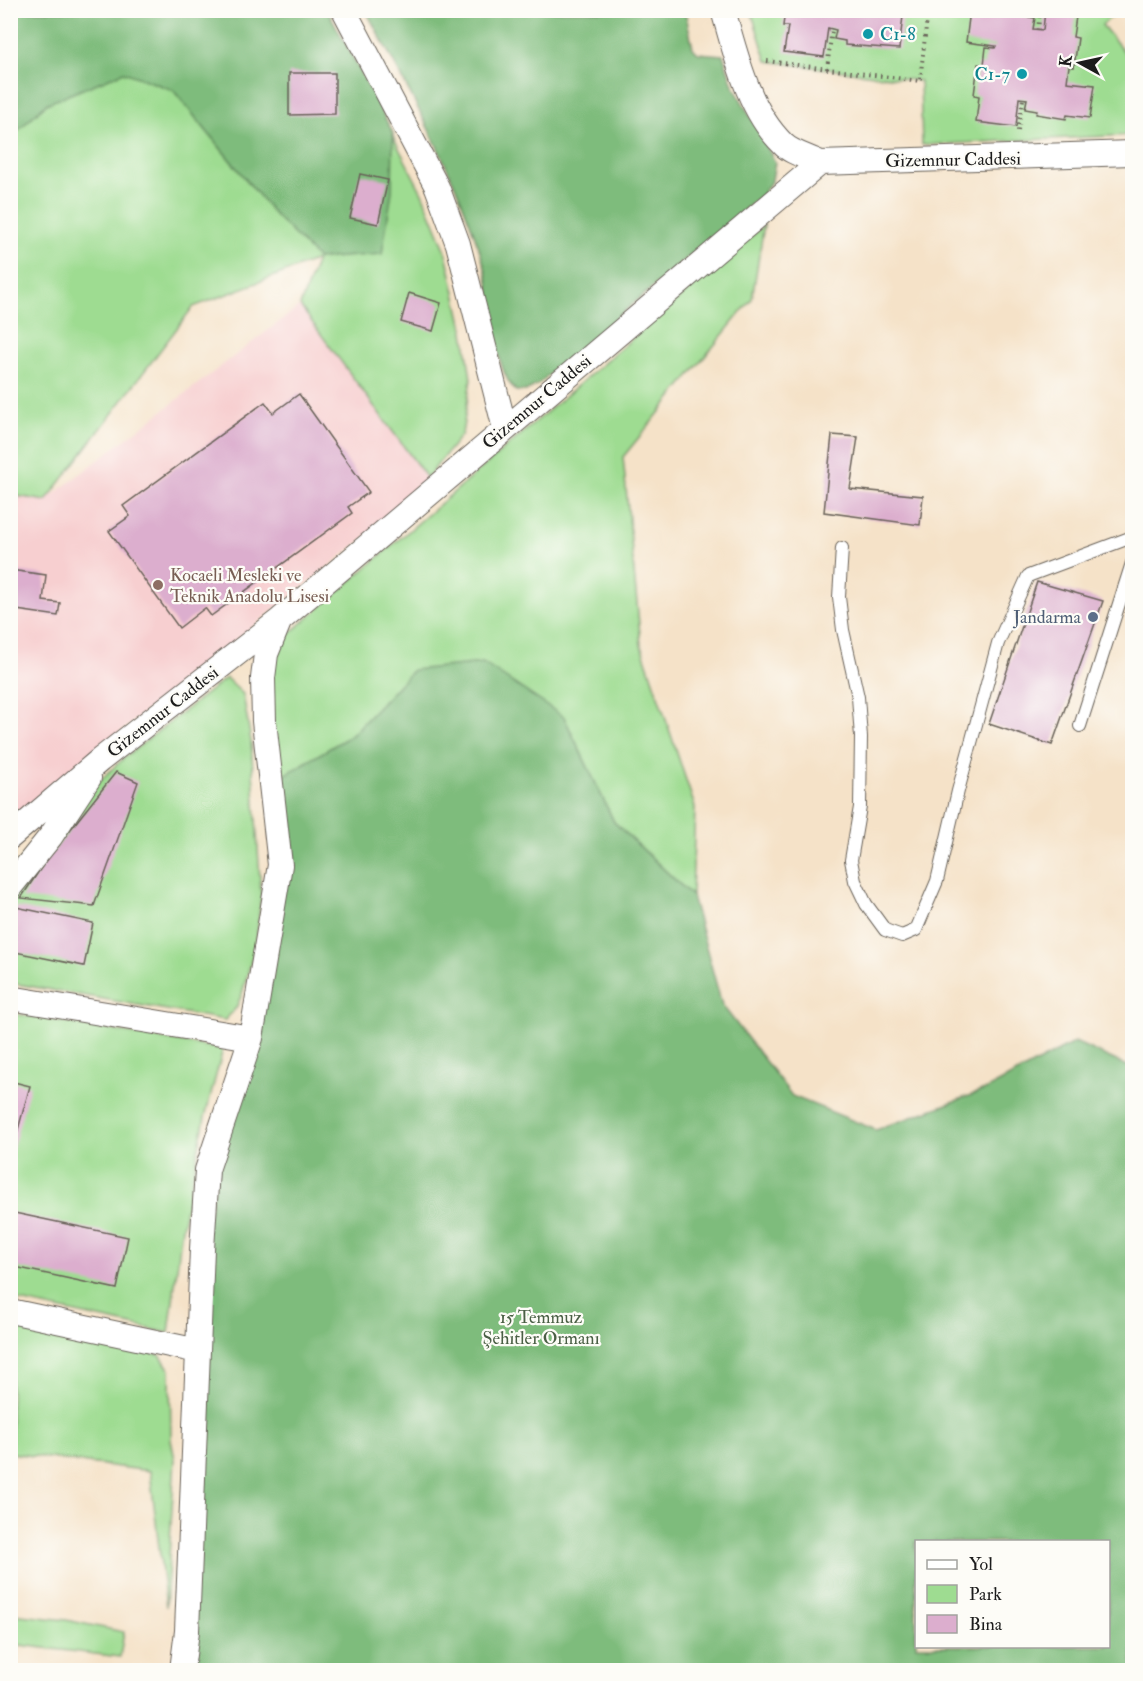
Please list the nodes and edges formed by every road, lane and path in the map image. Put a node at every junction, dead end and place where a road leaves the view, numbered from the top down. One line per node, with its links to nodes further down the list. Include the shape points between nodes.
1 (344, 10): 13 (street, via 437,187 458,244)
2 (723, 10): 12 (street, via 747,86 762,117 784,146)
3 (928, 10): 8 (path, via 920,81)
4 (1040, 10): 6 (path)
5 (832, 29): 8 (path)
6 (1038, 30)
7 (766, 61): 8 (path)
8 (827, 69)
9 (1023, 99): 10 (path)
10 (1017, 142)
11 (1132, 153): 12 (street, Gizemnur Caddesi)
12 (820, 163): 13 (street, Gizemnur Caddesi)
13 (505, 429): 17 (street, Gizemnur Caddesi)
14 (1132, 537): 15 (lane, via 1028,576 998,643 937,881 916,930 902,936 885,930 866,904 851,860 860,807 861,737 858,697 842,619)
15 (842, 548)
16 (1132, 563): 18 (lane)
17 (280, 620): 19 (street, Gizemnur Caddesi); 23 (street, via 266,654 262,678 280,865)
18 (1080, 726)
19 (100, 760): 20 (street, Gizemnur Caddesi); 21 (street, via 51,836)
20 (10, 837)
21 (10, 887)
22 (10, 998): 23 (street)
23 (251, 1038): 25 (street, via 207,1170)
24 (10, 1311): 25 (street)
25 (198, 1351): 26 (street)
26 (182, 1671)

